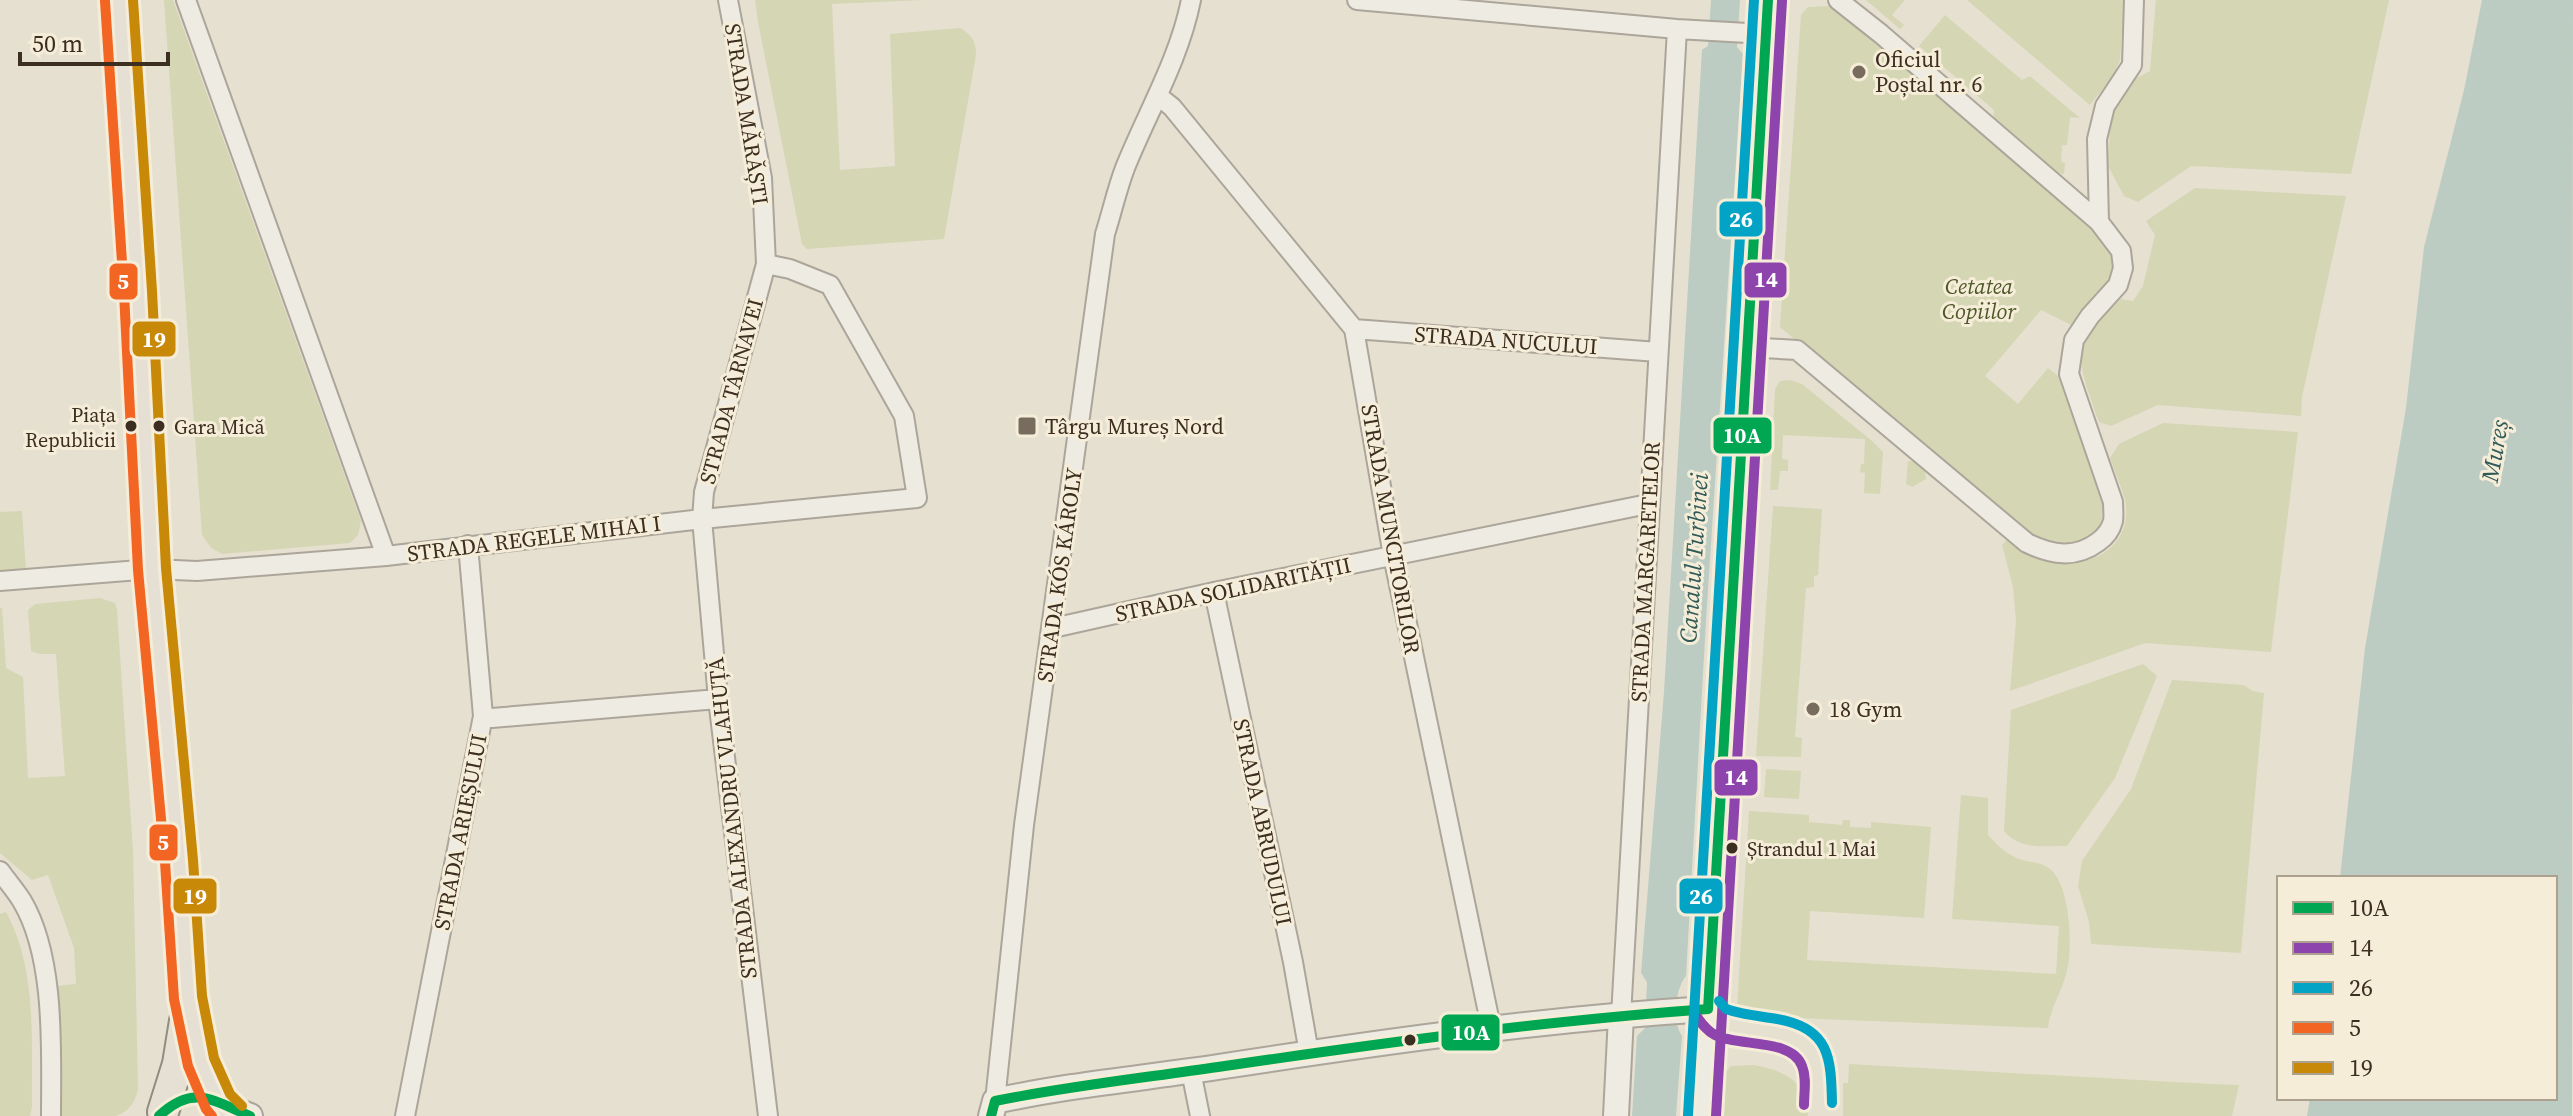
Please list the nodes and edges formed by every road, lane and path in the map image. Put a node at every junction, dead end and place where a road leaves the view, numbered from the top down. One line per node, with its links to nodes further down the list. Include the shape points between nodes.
1 (119, 0): 22 (main road)
2 (186, 0): 20 (street)
3 (728, 0): 13 (street, STRADA MĂRĂȘTI, via 762,178)
4 (1191, 0): 11 (street, STRADA KÓS KÁROLY)
5 (1357, 0): 9 (street)
6 (1768, 0): 10 (street)
7 (1838, 0): 12 (street)
8 (2134, 0): 12 (street, via 2132,65 2105,106 2097,139)
9 (1677, 29): 10 (street); 16 (street, STRADA MARGARETELOR)
10 (1758, 34): 15 (street)
11 (1158, 96): 14 (street, STRADA MUNCITORILOR); 25 (street, STRADA KÓS KÁROLY, via 1124,170 1105,234)
12 (2099, 222): 15 (street, via 2121,251 2123,268 2118,285 2074,340 2069,374 2113,502 2113,521 2088,550 2057,554 2027,543 1797,350)
13 (766, 264): 18 (street, STRADA TÂRNAVEI, via 704,492); 18 (street, STRADA REGELE MIHAI I, via 830,285 904,416 917,498)
14 (1354, 329): 16 (street, STRADA NUCULUI); 21 (street, STRADA MUNCITORILOR)
15 (1746, 347): 30 (street)
16 (1658, 352): 17 (street, STRADA MARGARETELOR)
17 (1648, 504): 21 (street, STRADA SOLIDARITĂȚII); 31 (street, STRADA MARGARETELOR)
18 (702, 519): 19 (street, STRADA REGELE MIHAI I); 26 (street, STRADA ALEXANDRU VLAHUȚĂ)
19 (468, 545): 20 (street, STRADA REGELE MIHAI I); 27 (street, STRADA ARIEȘULUI)
20 (386, 556): 22 (street, STRADA REGELE MIHAI I, via 197,571)
21 (1393, 556): 24 (street, STRADA SOLIDARITĂȚII); 32 (street, STRADA MUNCITORILOR)
22 (152, 569): 23 (street, STRADA REGELE MIHAI I); 29 (main road)
23 (0, 581)
24 (1214, 592): 25 (street, STRADA SOLIDARITĂȚII); 33 (street, STRADA ABRUDULUI)
25 (1053, 628): 35 (street, STRADA KÓS KÁROLY, via 1024,825)
26 (718, 699): 27 (street); 40 (street, STRADA ALEXANDRU VLAHUȚĂ)
27 (483, 716): 39 (street, STRADA ARIEȘULUI)
28 (0, 871): 38 (street, via 23,902 50,1001)
29 (188, 998): 36 (main road, via 201,1062); 37 (main road, via 178,1064)
30 (1698, 1009): 31 (street); 43 (street)
31 (1632, 1014): 32 (street); 42 (street, STRADA MARGARETELOR)
32 (1491, 1027): 33 (street)
33 (1309, 1053): 34 (street)
34 (1191, 1071): 35 (street); 41 (street)
35 (993, 1108)
36 (231, 1110): 37 (main road, via 202,1095 184,1096)
37 (160, 1115)
38 (51, 1116)
39 (405, 1116)
40 (768, 1116)
41 (1200, 1116)
42 (1616, 1116)
43 (1702, 1116)

